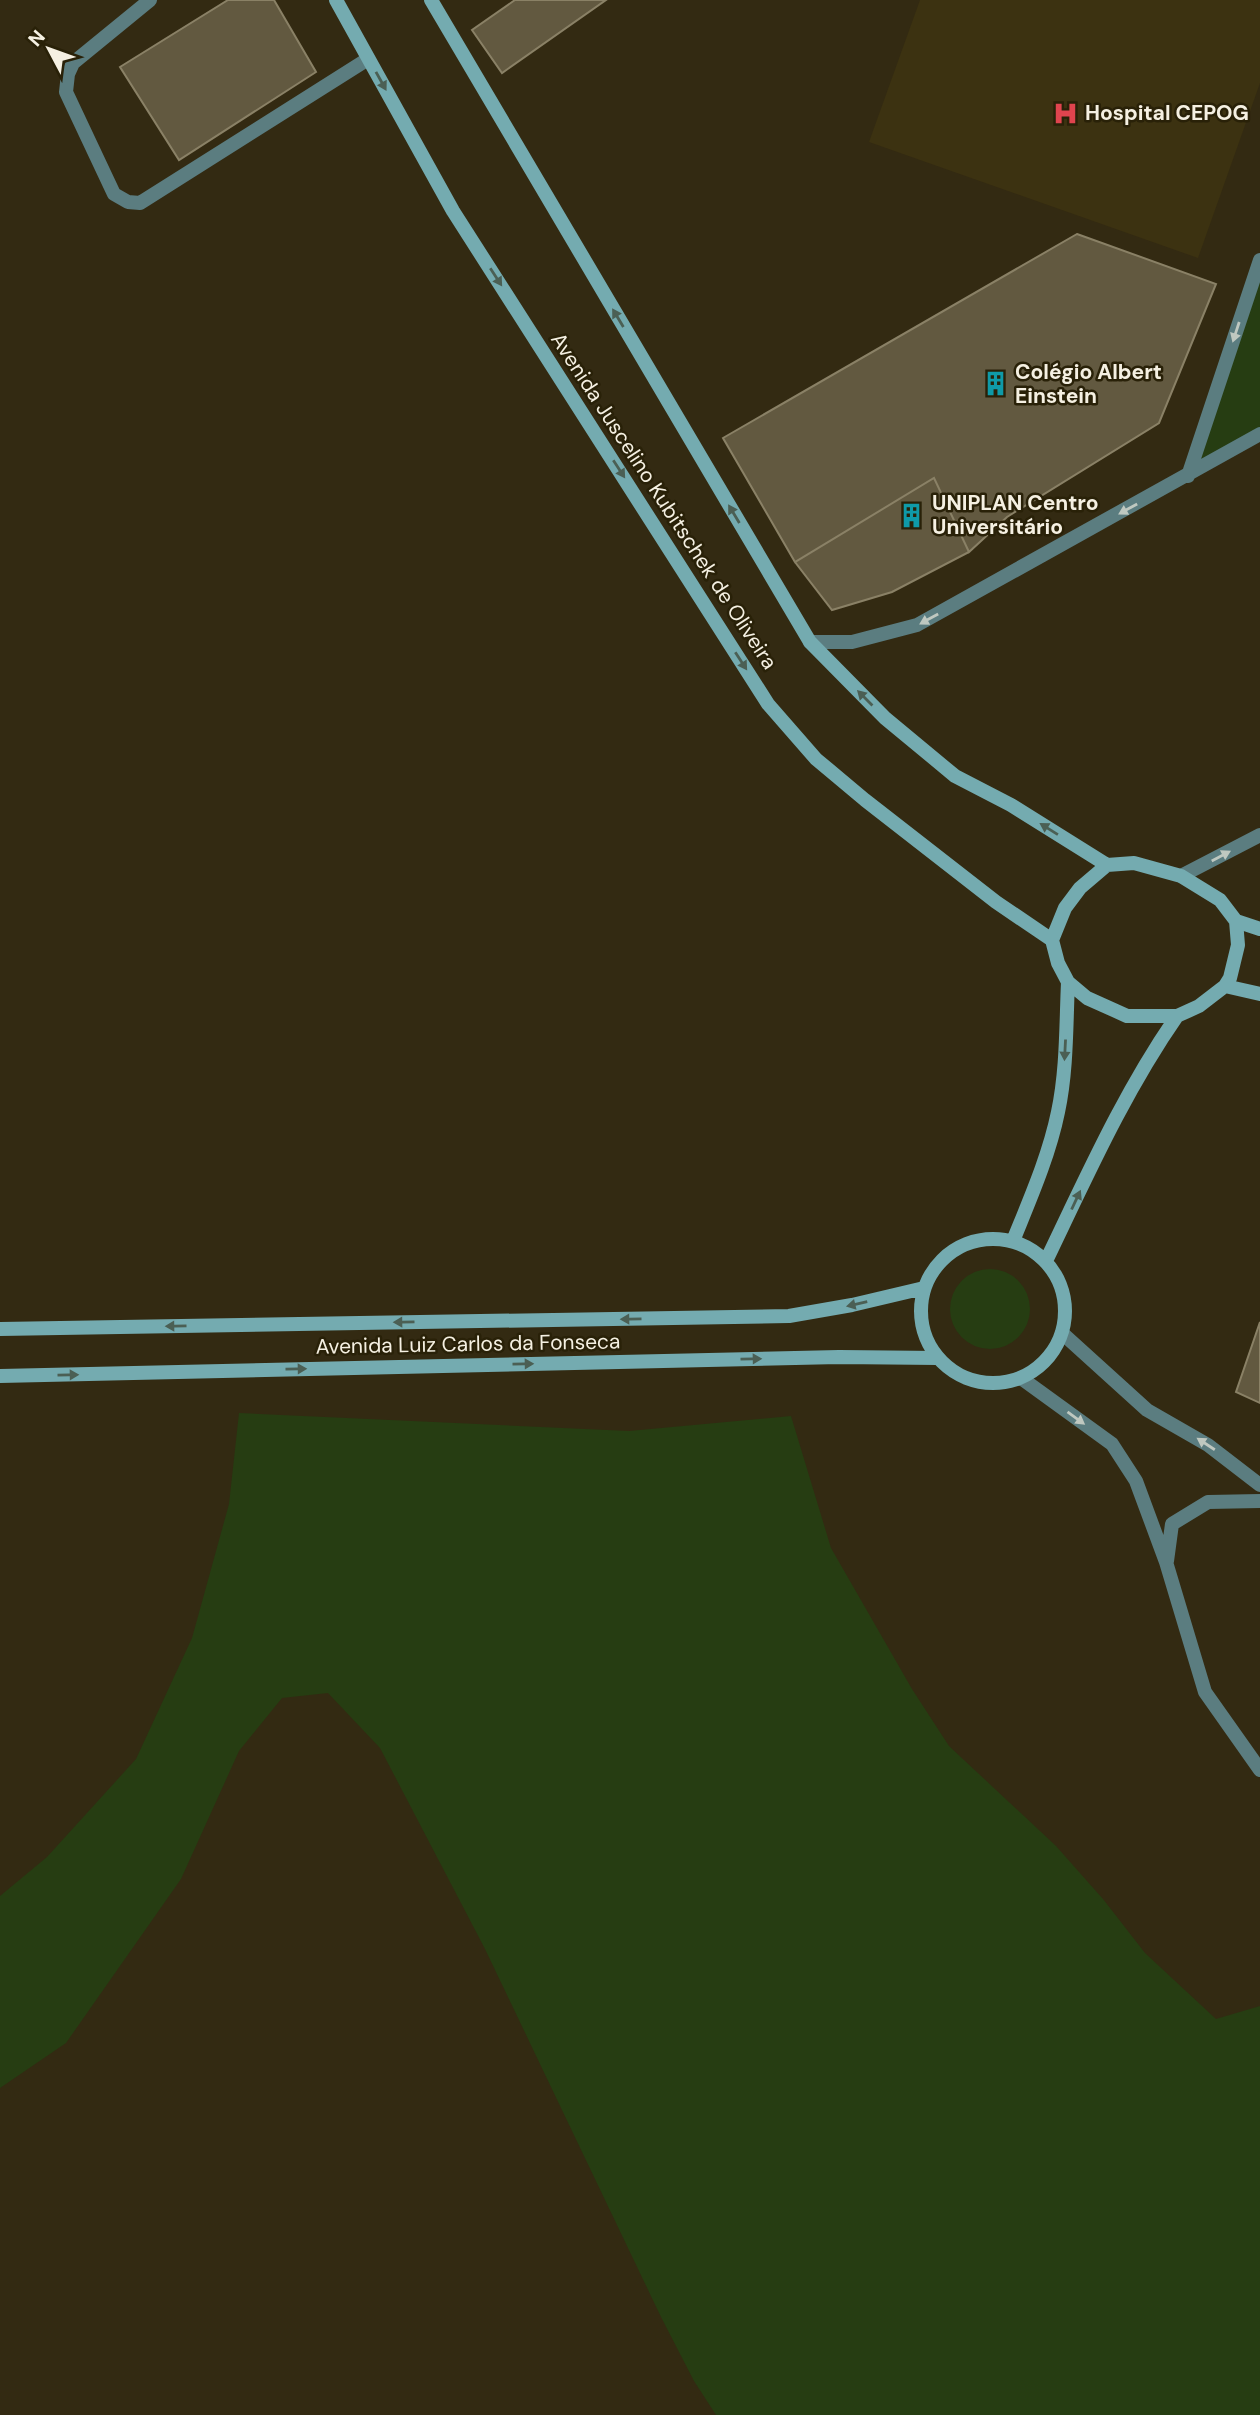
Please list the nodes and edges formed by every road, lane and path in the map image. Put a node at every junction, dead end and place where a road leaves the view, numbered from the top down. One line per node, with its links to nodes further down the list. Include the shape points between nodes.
1 (150, 0): 4 (street, via 73,63 66,92 114,194 128,202 140,203)
2 (336, 0): 4 (main road, Avenida Juscelino Kubitschek de Oliveira)
3 (431, 0): 8 (main road, one-way to 3)
4 (368, 59): 14 (main road, Avenida Juscelino Kubitschek de Oliveira, one-way to 14, via 453,211 768,704 816,759 865,800)
5 (1259, 267): 7 (street, one-way to 7)
6 (1260, 434): 7 (street)
7 (1188, 475): 8 (street, one-way to 8, via 917,625 852,642)
8 (810, 642): 10 (main road, one-way to 8, via 955,776 885,718)
9 (1260, 835): 11 (street, one-way to 9)
10 (1107, 865): 11 (main road, via 1134,863); 14 (main road, via 1065,908)
11 (1181, 876): 12 (main road, via 1220,900)
12 (1236, 921): 13 (main road); 16 (main road, via 1238,945)
13 (1260, 929)
14 (1052, 940): 15 (main road)
15 (1068, 982): 18 (main road, via 1087,998 1127,1016); 19 (main road, one-way to 19, via 1058,1113)
16 (1225, 986): 17 (main road); 18 (main road)
17 (1260, 993)
18 (1177, 1016): 20 (main road, one-way to 18, via 1114,1122)
19 (1013, 1241): 20 (main road); 21 (main road, via 991,1238 959,1247 934,1268)
20 (1046, 1261): 23 (main road, via 1064,1295)
21 (924, 1288): 22 (main road, Avenida Luiz Carlos da Fonseca, one-way to 22, via 789,1316); 24 (main road, via 920,1313 925,1337)
22 (0, 1329)
23 (1062, 1333): 26 (main road, via 1039,1368); 27 (street, one-way to 23, via 1208,1445 1147,1410)
24 (938, 1358): 25 (main road, Avenida Luiz Carlos da Fonseca, one-way to 24); 26 (main road, via 954,1373 976,1382 998,1384)
25 (0, 1376)
26 (1021, 1378): 29 (street, one-way to 29, via 1112,1444 1136,1481)
27 (1260, 1485)
28 (1260, 1502): 29 (street, via 1208,1502 1172,1524)
29 (1167, 1562): 30 (street, via 1205,1692)
30 (1260, 1770)

